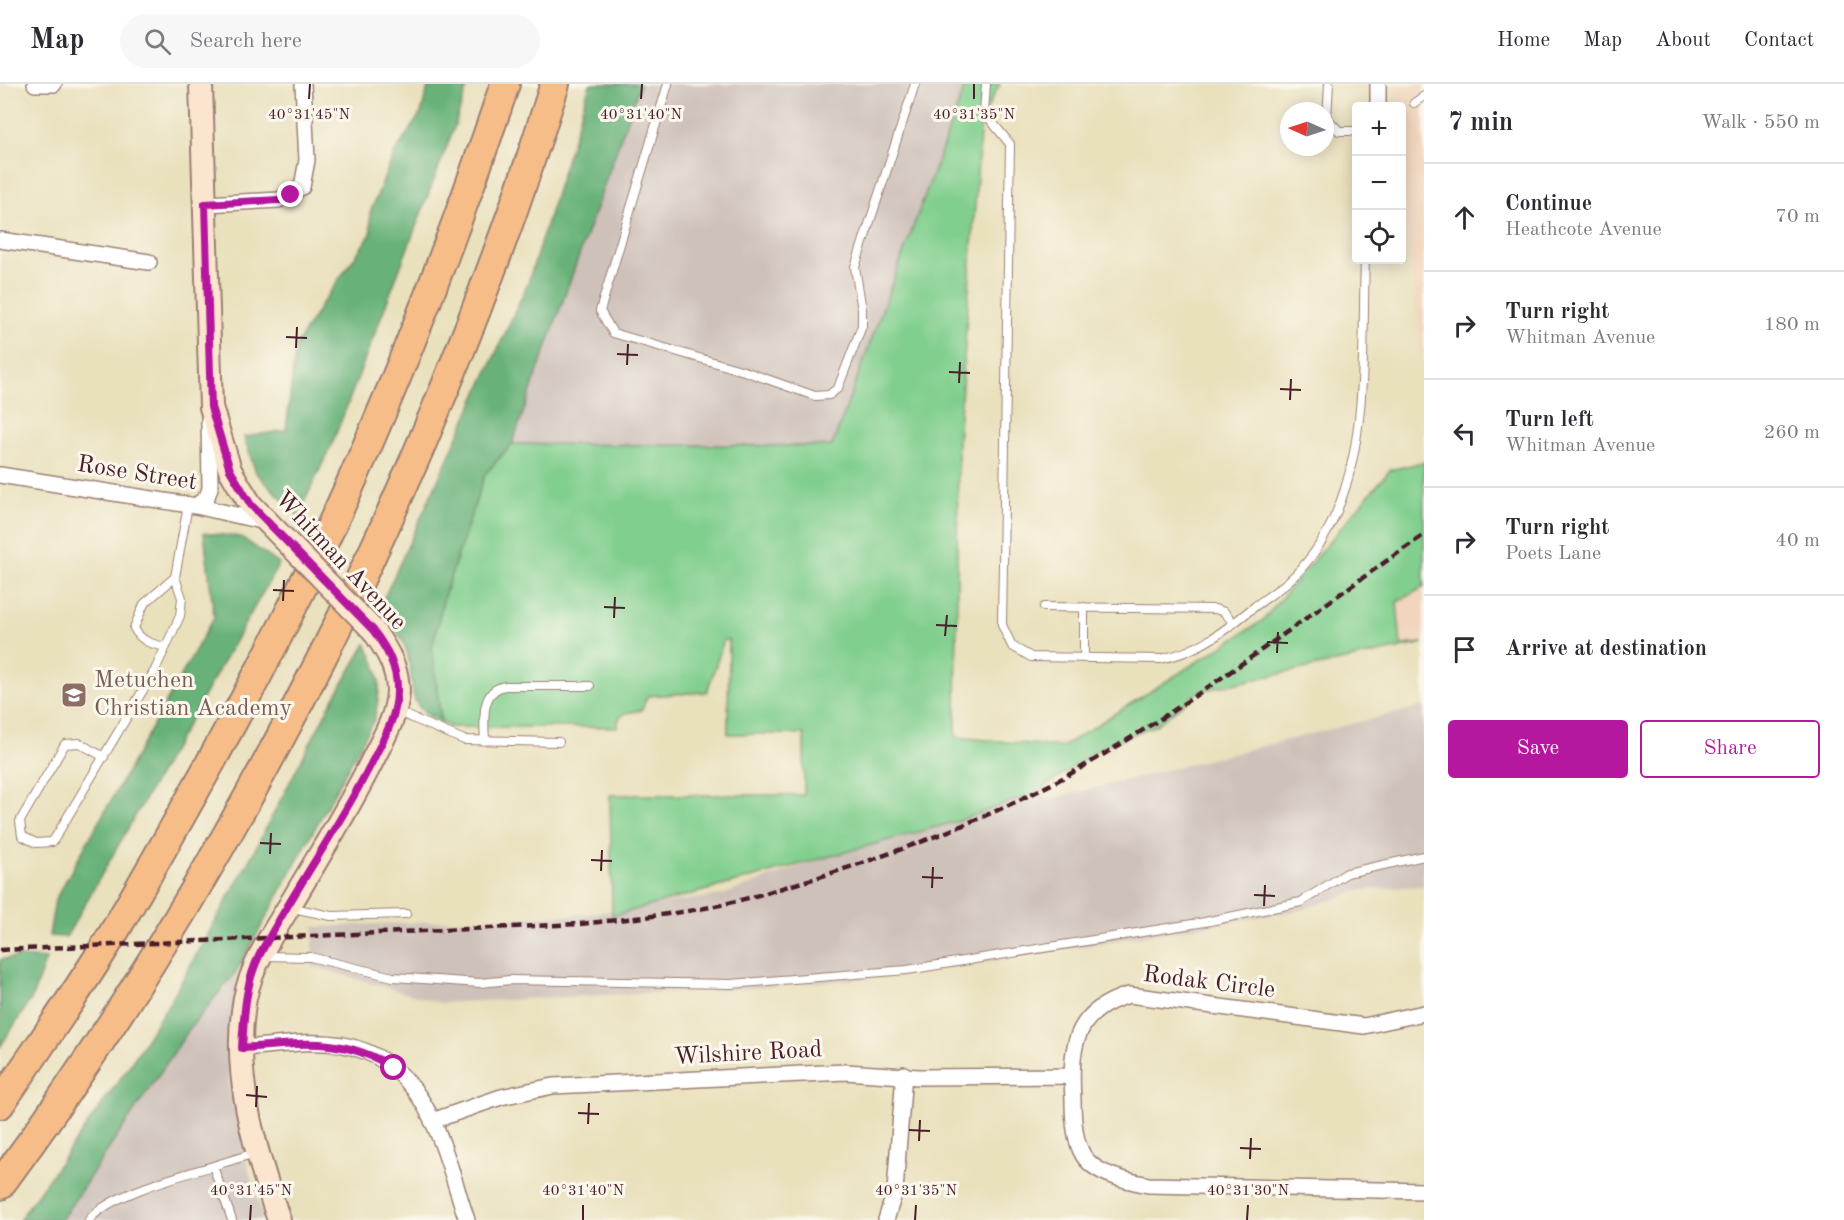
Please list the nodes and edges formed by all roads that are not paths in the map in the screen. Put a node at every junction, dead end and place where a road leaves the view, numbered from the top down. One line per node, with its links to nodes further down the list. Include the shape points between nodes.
1 (36, 84): 2 (street)
2 (54, 84)
3 (201, 84): 16 (street, Whitman Avenue)
4 (303, 84): 16 (street, via 307,160 302,187 279,200)
5 (505, 84): 43 (highway, via 418,322 300,590 116,929)
6 (555, 84): 47 (highway, via 469,327 406,478 337,627 184,906 78,1073)
7 (668, 84): 8 (lane, via 600,311 613,333 815,396 838,388 862,326 855,267)
8 (915, 84)
9 (986, 84): 29 (lane, via 984,112 1010,144 1002,625 1012,646 1031,657)
10 (1329, 84): 15 (lane, via 1327,118 1339,130)
11 (1378, 84): 13 (street)
12 (1424, 96): 14 (lane)
13 (1378, 102)
14 (1414, 103)
15 (1352, 130)
16 (205, 204): 20 (street, Whitman Avenue)
17 (0, 240): 18 (street)
18 (150, 262)
19 (1365, 264): 27 (lane, via 1359,428 1339,510 1295,576)
20 (211, 407): 22 (street, Whitman Avenue, via 210,488 207,497); 23 (street, Whitman Avenue, via 230,470)
21 (0, 476): 22 (street, Rose Street)
22 (192, 505): 23 (street, Rose Street); 24 (lane)
23 (266, 522): 31 (street, Whitman Avenue, bridge, via 373,630 389,652 398,692)
24 (175, 578): 28 (lane, via 182,607); 28 (lane, via 144,604 134,628 138,637)
25 (1044, 607): 26 (lane)
26 (1084, 607): 27 (lane, via 1215,609); 29 (lane)
27 (1234, 623): 29 (lane, via 1206,644 1181,656)
28 (166, 647): 34 (lane)
29 (1084, 658)
30 (590, 686): 32 (lane, via 493,689 486,706)
31 (395, 711): 32 (lane, via 464,740); 36 (street, Whitman Avenue, via 363,781)
32 (485, 741): 33 (lane)
33 (559, 742)
34 (104, 757): 34 (lane, via 52,842 36,843 22,836 22,817 65,744 79,743)
35 (1424, 856): 38 (lane, via 1347,873 1301,902 1205,922 907,970 795,981 480,983 393,977 310,957)
36 (289, 906): 37 (lane, via 331,916); 38 (street, Whitman Avenue)
37 (406, 914)
38 (259, 956): 40 (street, Whitman Avenue, via 245,998)
39 (1424, 1013): 42 (street, Rodak Circle, via 1364,1026 1130,996 1108,1002 1084,1023 1075,1042)
40 (242, 1048): 44 (street, via 321,1043 360,1049 394,1068 425,1102); 45 (street, Whitman Avenue, via 249,1126)
41 (904, 1074): 42 (street, Wilshire Road); 44 (street, Wilshire Road, via 846,1072 553,1086 501,1096); 53 (street, via 895,1191)
42 (1071, 1076): 48 (street, Rodak Circle, via 1074,1120 1083,1154 1092,1164 1130,1181 1149,1185)
43 (0, 1104)
44 (432, 1121): 52 (street)
45 (256, 1152): 46 (lane); 51 (street, Whitman Avenue)
46 (213, 1166): 49 (lane, via 118,1200 95,1212); 50 (lane)
47 (0, 1185)
48 (1424, 1191)
49 (89, 1220)
50 (232, 1220)
51 (279, 1220)
52 (467, 1220)
53 (886, 1220)

